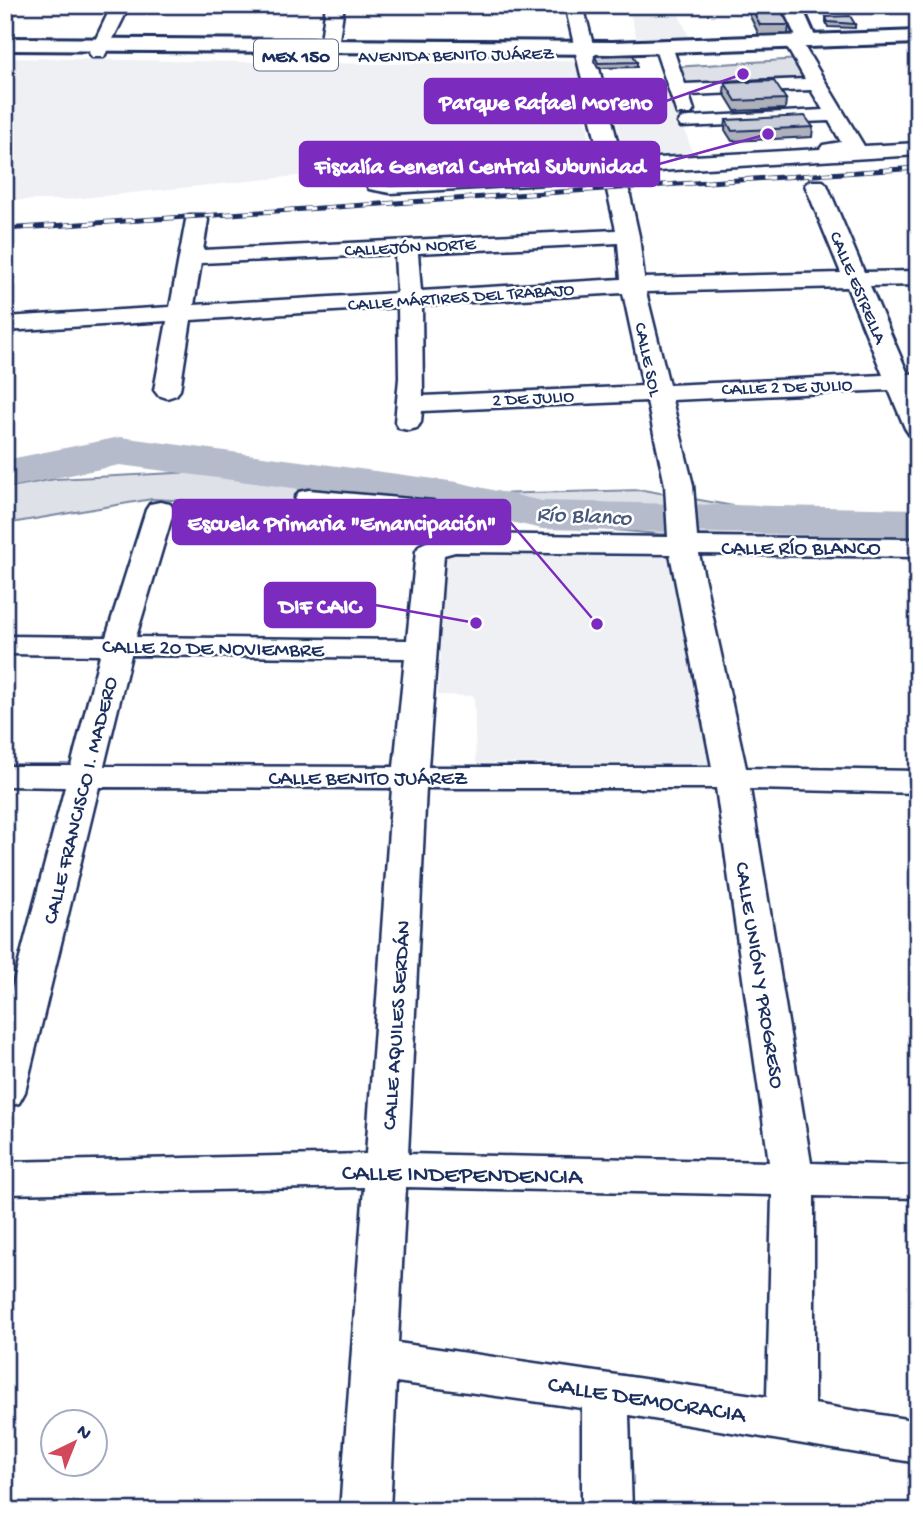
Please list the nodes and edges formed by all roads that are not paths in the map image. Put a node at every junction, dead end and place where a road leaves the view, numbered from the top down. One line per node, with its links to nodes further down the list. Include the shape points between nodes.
1 (121, 5): 10 (street)
2 (335, 5): 9 (street)
3 (574, 5): 11 (street, CALLE SOL)
4 (791, 5): 6 (main road)
5 (918, 37): 6 (main road, AVENIDA BENITO JUÁREZ / MEX 150)
6 (800, 41): 8 (main road, AVENIDA BENITO JUÁREZ / MEX 150); 13 (street)
7 (5, 44): 10 (main road, AVENIDA BENITO JUÁREZ / MEX 150)
8 (663, 46): 11 (main road, AVENIDA BENITO JUÁREZ / MEX 150); 14 (street)
9 (329, 47): 10 (main road, AVENIDA BENITO JUÁREZ / MEX 150); 11 (main road, AVENIDA BENITO JUÁREZ / MEX 150)
10 (100, 49): 11 (main road, AVENIDA BENITO JUÁREZ / MEX 150, via 493,56); 12 (main road, AVENIDA BENITO JUÁREZ / MEX 150)
11 (585, 49): 20 (street, CALLE SOL)
12 (5, 53)
13 (818, 84): 14 (street); 15 (street)
14 (678, 90): 16 (street)
15 (833, 115): 16 (street); 18 (street, via 854,147)
16 (688, 123): 18 (street)
17 (918, 149): 18 (street)
18 (702, 159): 20 (street)
19 (366, 174): 20 (lane, via 373,187 390,190)
20 (615, 176): 23 (street, CALLE SOL)
21 (816, 185): 27 (street, CALLE ESTRELLA)
22 (197, 220): 25 (street)
23 (628, 236): 24 (street, CALLEJÓN NORTE); 28 (street, CALLE SOL)
24 (406, 246): 25 (street, CALLEJÓN NORTE); 29 (street)
25 (192, 257): 30 (street)
26 (918, 278): 27 (street, CALLE MÁRTIRES DEL TRABAJO)
27 (854, 279): 28 (street, CALLE MÁRTIRES DEL TRABAJO); 32 (street, CALLE ESTRELLA)
28 (634, 285): 29 (street, CALLE MÁRTIRES DEL TRABAJO); 34 (street, CALLE SOL)
29 (409, 298): 30 (street, CALLE MÁRTIRES DEL TRABAJO); 34 (street, 2 DE JULIO, via 409,413)
30 (179, 314): 31 (street, CALLE MÁRTIRES DEL TRABAJO); 33 (street)
31 (5, 324)
32 (909, 381): 34 (street, CALLE 2 DE JULIO); 35 (street, CALLE ESTRELLA)
33 (167, 390)
34 (656, 391): 38 (street, CALLE SOL, via 679,485)
35 (918, 428)
36 (309, 498): 39 (street, via 423,507)
37 (160, 510): 42 (street, CALLE FRANCISCO I. MADERO)
38 (683, 540): 39 (street, CALLE RÍO BLANCO); 40 (street, CALLE RÍO BLANCO); 47 (street, CALLE UNIÓN Y PROGRESO)
39 (448, 544): 43 (street, CALLE AQUILES SERDÁN, via 430,551)
40 (918, 548)
41 (5, 645): 42 (street, CALLE 20 DE NOVIEMBRE)
42 (118, 646): 43 (street, CALLE 20 DE NOVIEMBRE); 45 (street, CALLE FRANCISCO I. MADERO)
43 (420, 649): 46 (street, CALLE AQUILES SERDÁN)
44 (5, 776): 45 (street, CALLE BENITO JUÁREZ)
45 (85, 777): 46 (street, CALLE BENITO JUÁREZ); 49 (street, CALLE FRANCISCO I. MADERO)
46 (410, 778): 47 (street, CALLE BENITO JUÁREZ); 50 (street, CALLE AQUILES SERDÁN)
47 (731, 778): 48 (street, CALLE BENITO JUÁREZ); 52 (street, CALLE UNIÓN Y PROGRESO)
48 (918, 782)
49 (5, 1092)
50 (386, 1170): 51 (street, CALLE INDEPENDENCIA); 52 (street, CALLE INDEPENDENCIA); 54 (street, CALLE AQUILES SERDÁN)
51 (5, 1178)
52 (793, 1180): 53 (street, CALLE INDEPENDENCIA); 56 (street, CALLE UNIÓN Y PROGRESO)
53 (918, 1182)
54 (375, 1359): 55 (street, CALLE DEMOCRACIA); 58 (street, CALLE AQUILES SERDÁN)
55 (605, 1391): 56 (street, CALLE DEMOCRACIA); 59 (street)
56 (790, 1421): 57 (street, CALLE DEMOCRACIA)
57 (918, 1442)
58 (365, 1511)
59 (607, 1511)

